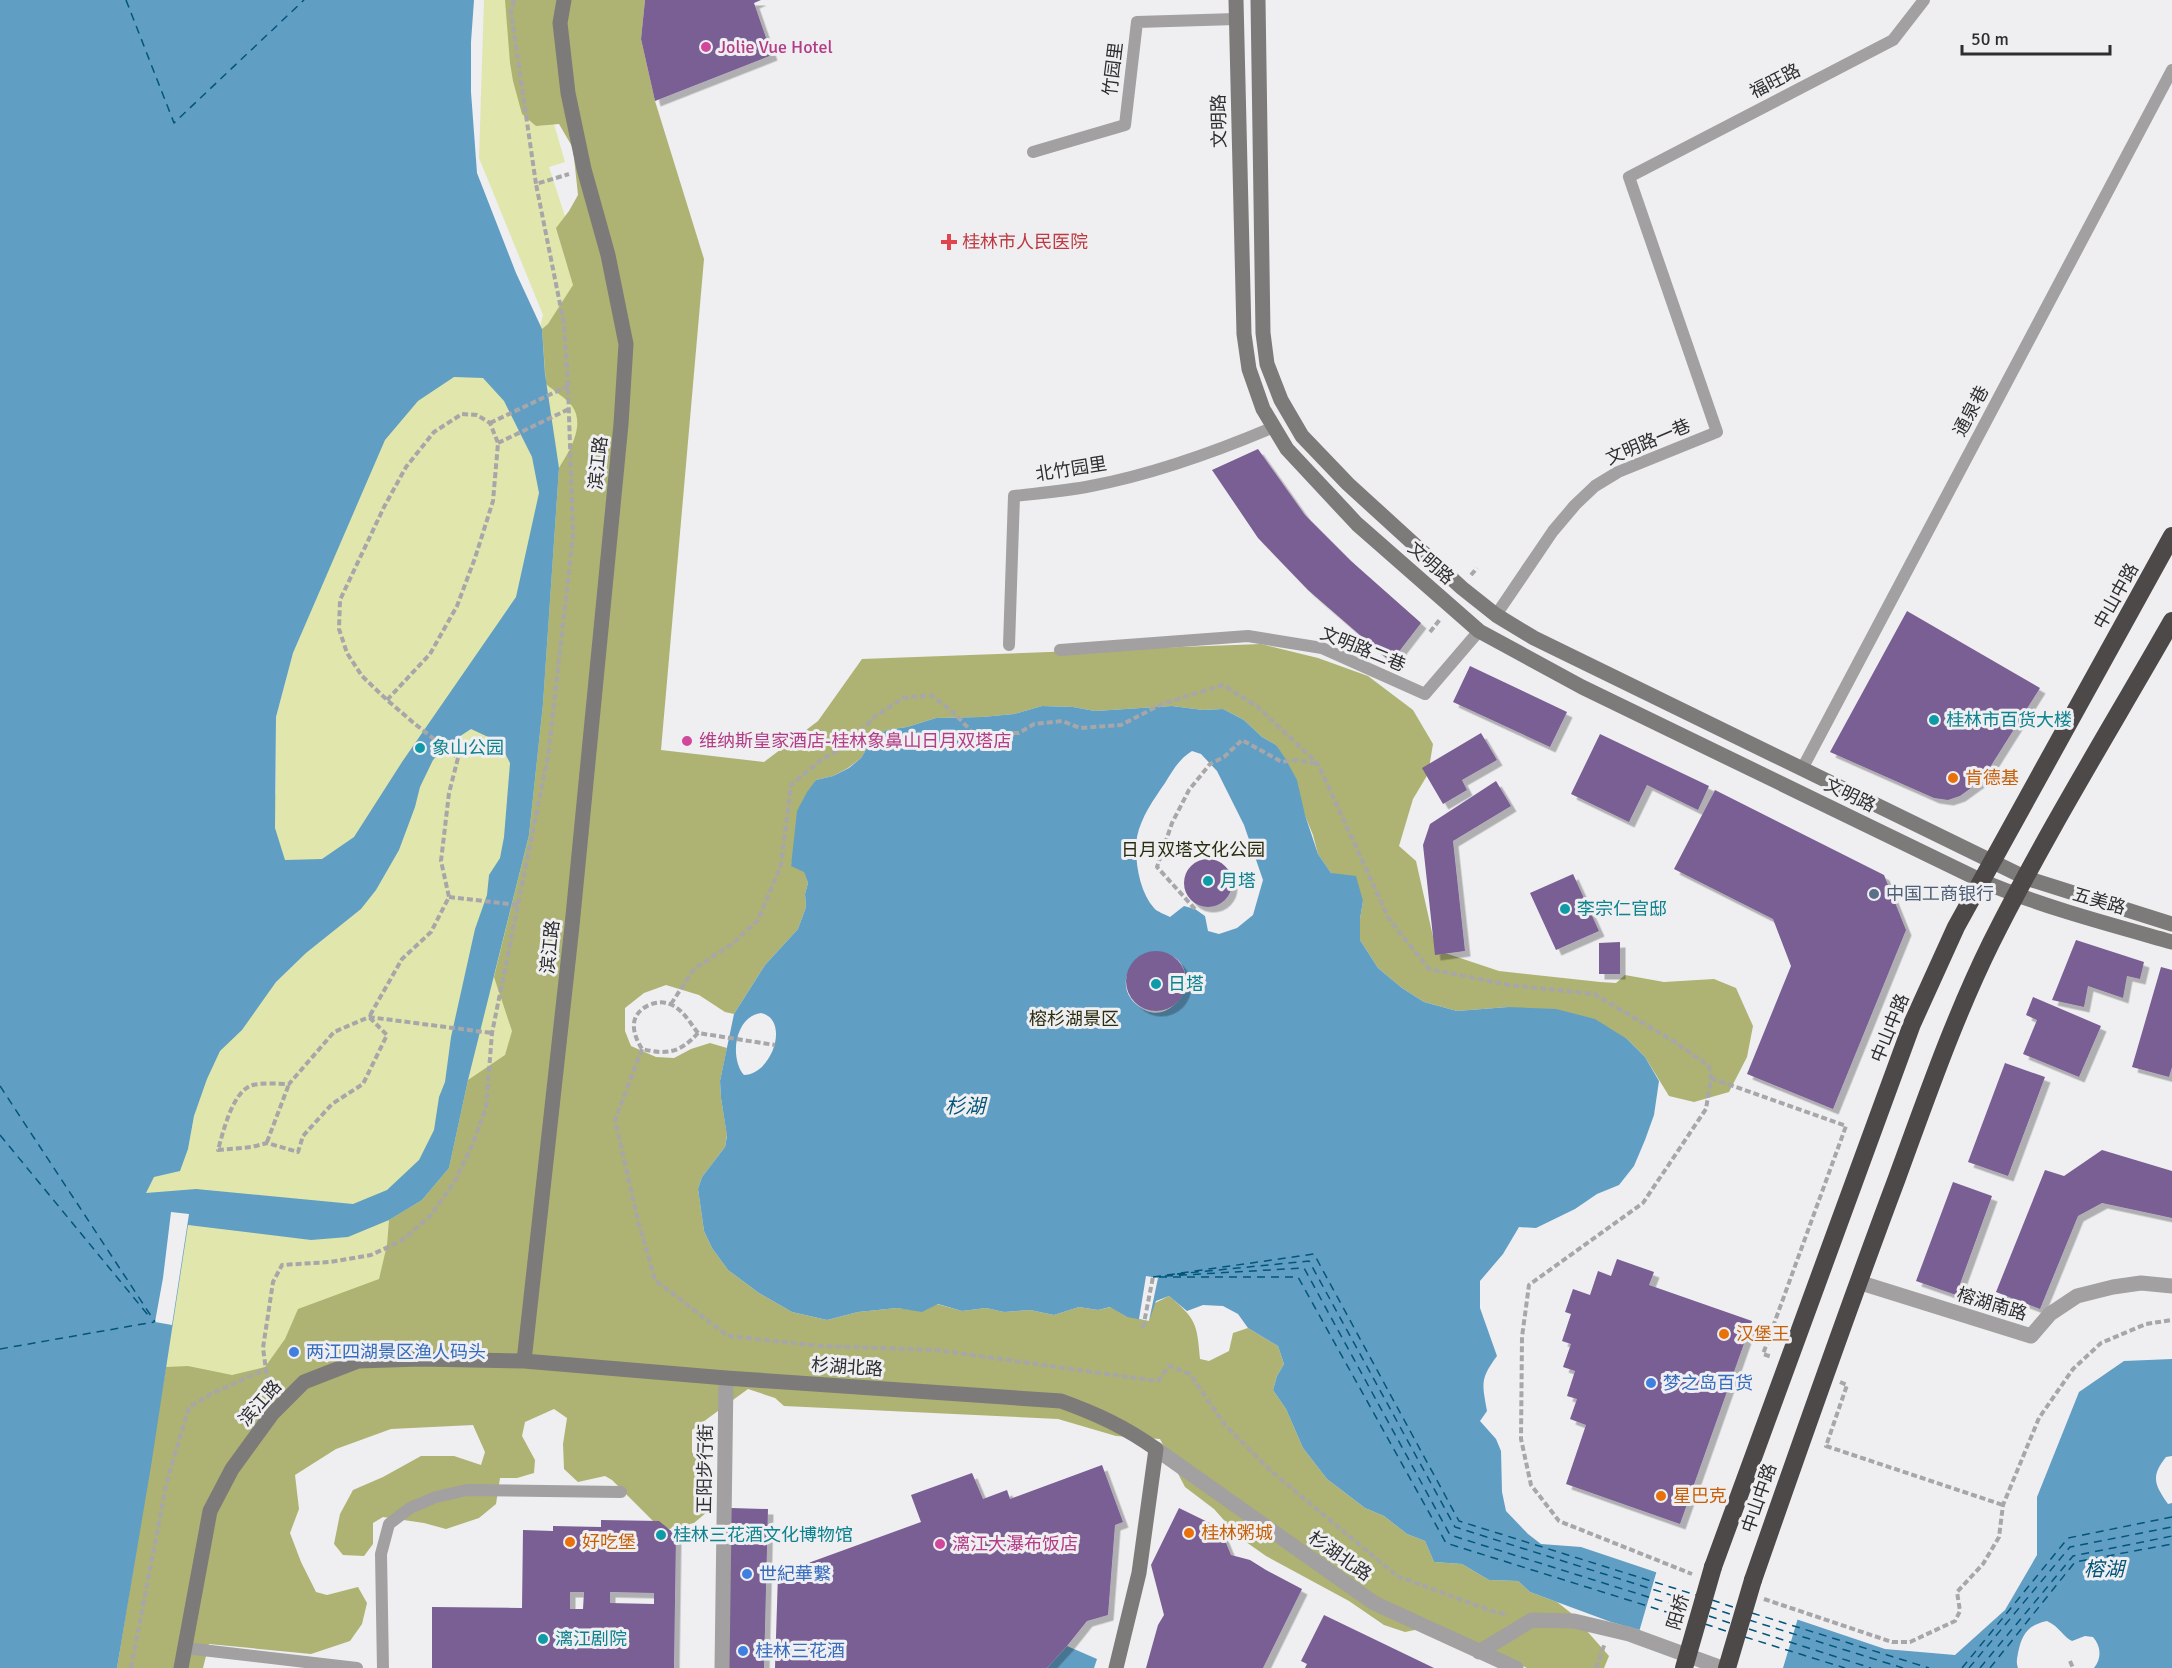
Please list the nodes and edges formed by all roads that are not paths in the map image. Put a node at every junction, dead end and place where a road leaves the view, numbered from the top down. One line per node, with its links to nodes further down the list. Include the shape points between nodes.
1 (564, 0): 25 (street, 滨江路, via 560,23 568,93 626,344 578,866)
2 (1236, 0): 5 (street, 文明路)
3 (1258, 0): 11 (street, 文明路, via 1263,333 1267,364 1281,400 1302,436 1348,484)
4 (1924, 0): 8 (lane, 福旺路, via 1893,40)
5 (1236, 19): 7 (lane, 竹园里, via 1137,22 1125,125); 9 (street, 文明路, via 1244,334 1249,369)
6 (2172, 70): 16 (lane, 通泉巷)
7 (1034, 152)
8 (1629, 177): 11 (lane, 文明路一巷, via 1717,432 1618,472 1595,486 1553,531)
9 (1274, 427): 13 (street, 文明路, via 1287,450 1356,524); 14 (lane, 北竹园里, via 1210,454 1151,472 1090,487 1014,496)
10 (2172, 536): 17 (highway, 中山中路)
11 (1496, 615): 16 (street, 文明路)
12 (2172, 621): 18 (highway)
13 (1479, 631): 15 (lane, 文明路二巷, via 1425,694 1322,648 1248,636); 19 (street, 文明路, via 1582,687)
14 (1009, 645)
15 (1060, 650)
16 (1802, 769): 17 (street, 文明路)
17 (1992, 863): 18 (street, 文明路); 19 (highway, 中山中路)
18 (2026, 878): 20 (highway, 中山中路); 21 (street, 五美路)
19 (1982, 881): 20 (street, 文明路); 29 (highway, 中山中路, via 1956,927 1912,1024)
20 (2017, 896): 22 (street, 五美路); 23 (highway, 中山中路, via 1949,1039)
21 (2172, 924)
22 (2172, 942)
23 (1858, 1282): 24 (street, 榕湖南路, via 2031,1336 2050,1314 2077,1296 2140,1283); 40 (highway, 中山中路, bridge, via 1753,1580)
24 (2172, 1286)
25 (524, 1361): 26 (street, 杉湖北路); 30 (street, 滨江路, via 358,1361 304,1382 272,1414 232,1469 210,1511)
26 (726, 1378): 27 (street, 杉湖北路, via 1061,1401 1096,1413); 35 (street, 正阳步行街)
27 (1156, 1449): 31 (street, 杉湖北路, via 1374,1603); 36 (street, via 1139,1573)
28 (621, 1492): 34 (lane, via 467,1490 410,1508 389,1524 381,1554)
29 (1713, 1567): 38 (highway, 阳桥, bridge)
30 (184, 1648): 32 (street, 滨江路); 33 (lane)
31 (1479, 1652): 37 (street, 杉湖北路); 39 (street, via 1532,1620 1574,1621 1629,1634)
32 (181, 1668)
33 (357, 1668)
34 (383, 1668)
35 (722, 1668)
36 (1116, 1668)
37 (1516, 1668)
38 (1684, 1668)
39 (1722, 1668)
40 (1727, 1668)

